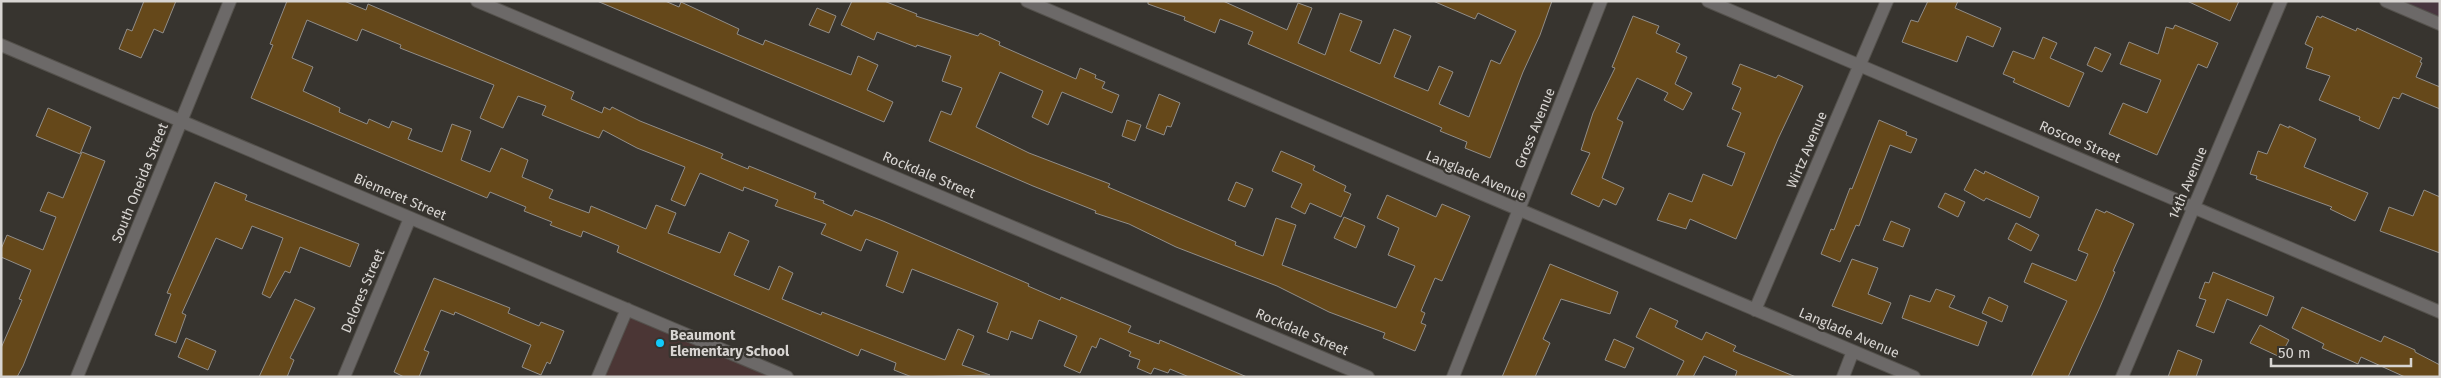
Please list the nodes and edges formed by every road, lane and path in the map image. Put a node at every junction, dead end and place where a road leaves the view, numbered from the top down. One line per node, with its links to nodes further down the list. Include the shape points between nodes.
1 (230, 1): 12 (street, South Oneida Street)
2 (477, 1): 24 (street, Rockdale Street)
3 (1027, 1): 14 (street, Langlade Avenue)
4 (1601, 1): 14 (street, Gross Avenue)
5 (1708, 1): 11 (street, Roscoe Street)
6 (1887, 1): 11 (street, Wirtz Avenue)
7 (2281, 1): 13 (street, 14th Avenue)
8 (2386, 1): 9 (street)
9 (2440, 24)
10 (1, 45): 12 (street, Biemeret Street)
11 (1860, 65): 13 (street, Roscoe Street); 17 (street, Wirtz Avenue)
12 (181, 121): 15 (street, Biemeret Street); 20 (street, South Oneida Street)
13 (2194, 206): 18 (street, Roscoe Street); 28 (street, 14th Avenue)
14 (1519, 211): 17 (street, Langlade Avenue); 25 (street, Gross Avenue)
15 (410, 218): 16 (street, Biemeret Street); 21 (street, Delores Street)
16 (627, 309): 22 (street); 23 (street, Biemeret Street)
17 (1756, 310): 19 (street, Langlade Avenue)
18 (2440, 312)
19 (1853, 351): 26 (street); 27 (street, Langlade Avenue)
20 (77, 377)
21 (344, 377)
22 (598, 377)
23 (787, 377)
24 (1368, 377)
25 (1453, 377)
26 (1843, 377)
27 (1914, 377)
28 (2122, 377)

